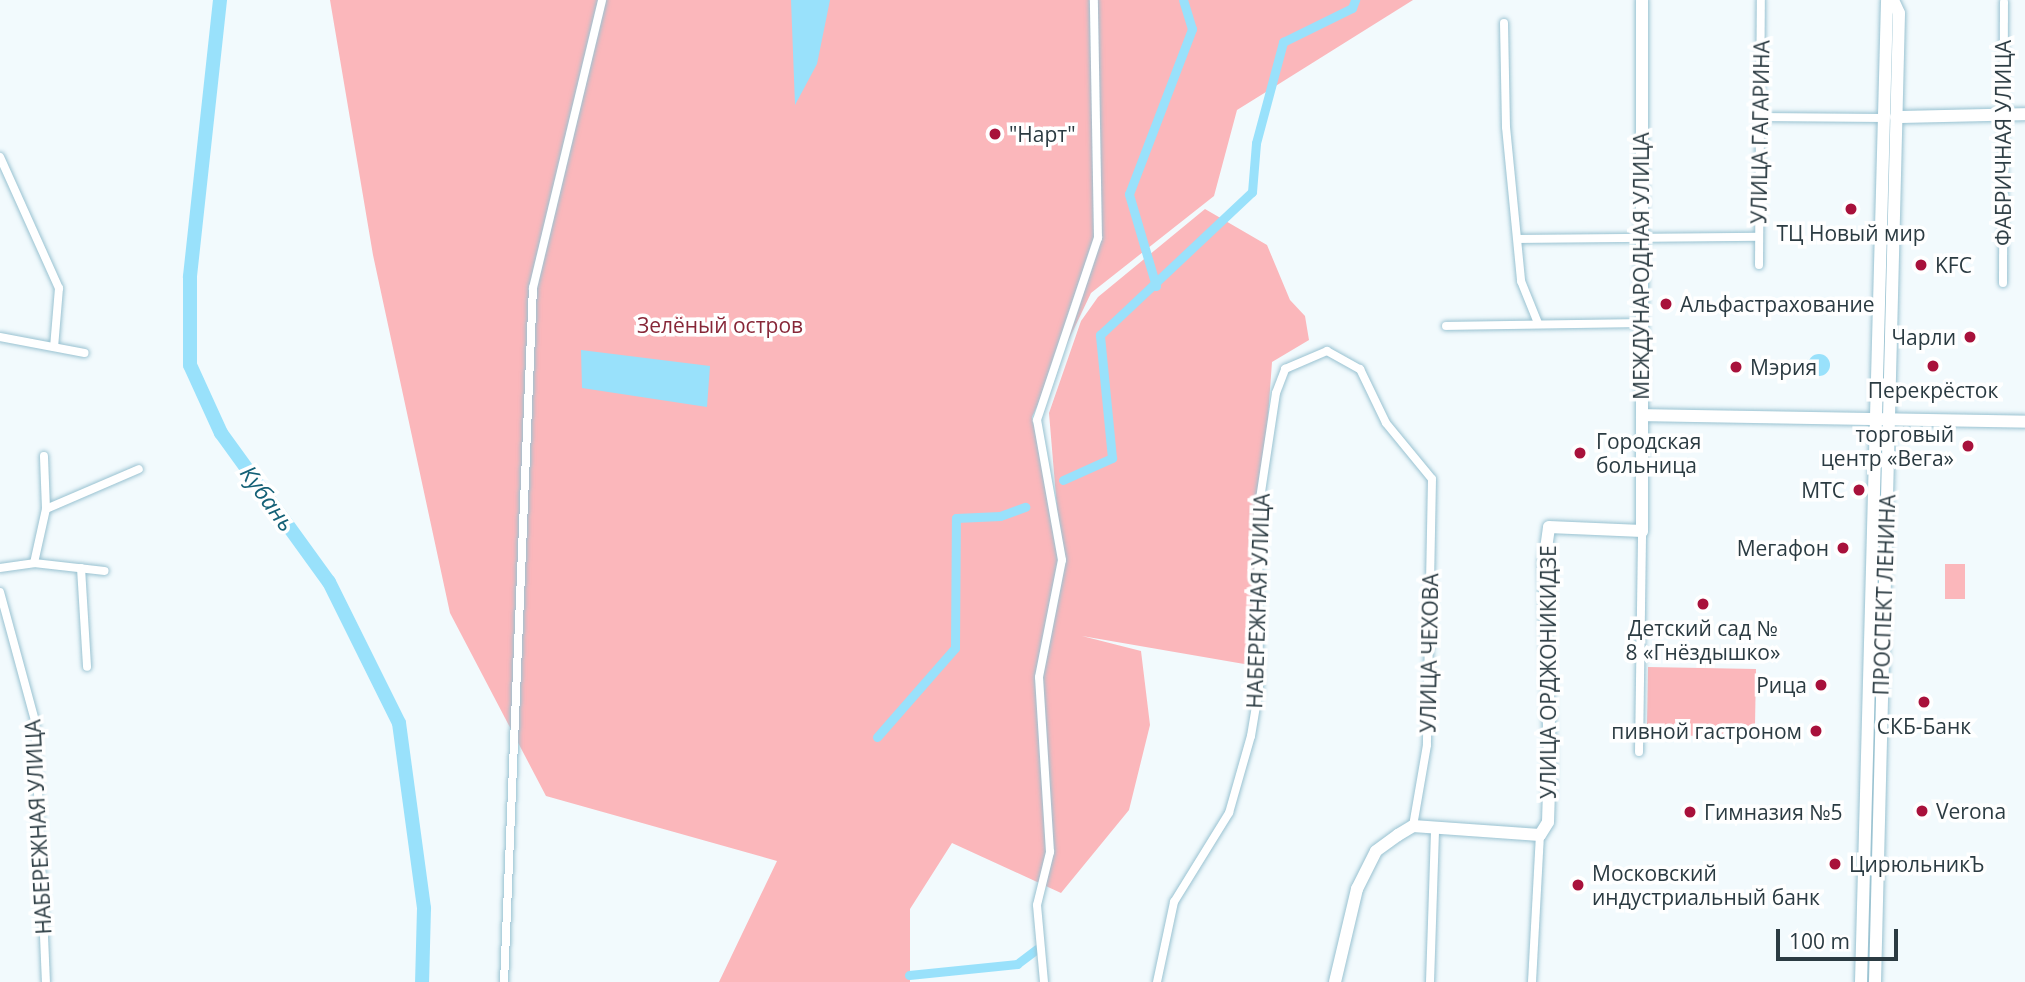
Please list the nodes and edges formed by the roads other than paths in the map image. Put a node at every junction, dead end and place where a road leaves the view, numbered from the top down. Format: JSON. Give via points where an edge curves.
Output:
{"nodes":[{"id":1,"x":602,"y":0,"type":"edge"},
{"id":2,"x":1094,"y":0,"type":"edge"},
{"id":3,"x":1642,"y":0,"type":"edge"},
{"id":4,"x":1761,"y":0,"type":"edge"},
{"id":5,"x":1887,"y":0,"type":"edge"},
{"id":6,"x":1893,"y":0,"type":"edge"},
{"id":7,"x":2004,"y":2,"type":"edge"},
{"id":8,"x":1504,"y":23,"type":"dead end"},
{"id":9,"x":2003,"y":114,"type":"junction"},
{"id":10,"x":2025,"y":114,"type":"edge"},
{"id":11,"x":1762,"y":117,"type":"junction"},
{"id":12,"x":1896,"y":117,"type":"junction"},
{"id":13,"x":1880,"y":118,"type":"junction"},
{"id":14,"x":0,"y":157,"type":"edge"},
{"id":15,"x":1759,"y":237,"type":"junction"},
{"id":16,"x":1518,"y":239,"type":"junction"},
{"id":17,"x":1640,"y":239,"type":"junction"},
{"id":18,"x":1759,"y":265,"type":"dead end"},
{"id":19,"x":2003,"y":283,"type":"dead end"},
{"id":20,"x":1538,"y":323,"type":"junction"},
{"id":21,"x":1639,"y":323,"type":"junction"},
{"id":22,"x":1446,"y":327,"type":"dead end"},
{"id":23,"x":0,"y":337,"type":"edge"},
{"id":24,"x":54,"y":347,"type":"junction"},
{"id":25,"x":85,"y":353,"type":"dead end"},
{"id":26,"x":1285,"y":369,"type":"joint"},
{"id":27,"x":1642,"y":415,"type":"junction"},
{"id":28,"x":1872,"y":418,"type":"junction"},
{"id":29,"x":1890,"y":418,"type":"junction"},
{"id":30,"x":2025,"y":422,"type":"edge"},
{"id":31,"x":44,"y":456,"type":"dead end"},
{"id":32,"x":139,"y":469,"type":"dead end"},
{"id":33,"x":46,"y":509,"type":"junction"},
{"id":34,"x":1642,"y":531,"type":"junction"},
{"id":35,"x":34,"y":563,"type":"junction"},
{"id":36,"x":0,"y":568,"type":"edge"},
{"id":37,"x":81,"y":568,"type":"junction"},
{"id":38,"x":105,"y":571,"type":"dead end"},
{"id":39,"x":0,"y":592,"type":"edge"},
{"id":40,"x":87,"y":667,"type":"dead end"},
{"id":41,"x":1639,"y":752,"type":"dead end"},
{"id":42,"x":1413,"y":826,"type":"junction"},
{"id":43,"x":1435,"y":829,"type":"junction"},
{"id":44,"x":1540,"y":835,"type":"junction"},
{"id":45,"x":46,"y":982,"type":"edge"},
{"id":46,"x":504,"y":982,"type":"edge"},
{"id":47,"x":1044,"y":982,"type":"edge"},
{"id":48,"x":1157,"y":982,"type":"edge"},
{"id":49,"x":1335,"y":982,"type":"edge"},
{"id":50,"x":1430,"y":982,"type":"edge"},
{"id":51,"x":1532,"y":982,"type":"edge"},
{"id":52,"x":1861,"y":982,"type":"edge"},
{"id":53,"x":1875,"y":982,"type":"edge"}],
"edges":[{"from":1,"to":46,"type":"street","via":[[533,288]]},
{"from":2,"to":47,"type":"street","via":[[1098,239],[1044,384],[1037,420],[1062,560],[1038,677],[1050,852],[1037,905]]},
{"from":3,"to":17,"type":"main road","name":"МЕЖДУНАРОДНАЯ УЛИЦА"},
{"from":4,"to":11,"type":"street","name":"УЛИЦА ГАГАРИНА"},
{"from":5,"to":13,"type":"main road","name":"ПРОСПЕКТ ЛЕНИНА"},
{"from":6,"to":12,"type":"main road","name":"ПРОСПЕКТ ЛЕНИНА","via":[[1899,13]]},
{"from":7,"to":9,"type":"street","name":"ФАБРИЧНАЯ УЛИЦА"},
{"from":8,"to":16,"type":"street"},
{"from":9,"to":10,"type":"main road"},
{"from":9,"to":12,"type":"main road"},
{"from":9,"to":19,"type":"street","name":"ФАБРИЧНАЯ УЛИЦА"},
{"from":11,"to":13,"type":"street"},
{"from":11,"to":15,"type":"street","name":"УЛИЦА ГАГАРИНА"},
{"from":12,"to":29,"type":"main road","name":"ПРОСПЕКТ ЛЕНИНА"},
{"from":13,"to":28,"type":"main road","name":"ПРОСПЕКТ ЛЕНИНА"},
{"from":14,"to":24,"type":"street","via":[[59,288]]},
{"from":15,"to":17,"type":"street"},
{"from":15,"to":18,"type":"street","name":"УЛИЦА ГАГАРИНА"},
{"from":16,"to":17,"type":"street"},
{"from":16,"to":20,"type":"street","via":[[1521,281]]},
{"from":17,"to":21,"type":"main road","name":"МЕЖДУНАРОДНАЯ УЛИЦА"},
{"from":20,"to":21,"type":"street"},
{"from":20,"to":22,"type":"street"},
{"from":21,"to":27,"type":"main road","name":"МЕЖДУНАРОДНАЯ УЛИЦА"},
{"from":23,"to":24,"type":"street"},
{"from":24,"to":25,"type":"street"},
{"from":26,"to":42,"type":"street","name":"УЛИЦА ЧЕХОВА","via":[[1303,357],[1338,352],[1360,369],[1386,423],[1432,479],[1427,746]]},
{"from":26,"to":48,"type":"street","name":"НАБЕРЕЖНАЯ УЛИЦА","via":[[1276,393],[1258,512],[1259,688],[1251,736],[1229,813],[1174,902]]},
{"from":27,"to":28,"type":"main road"},
{"from":27,"to":34,"type":"main road","name":"МЕЖДУНАРОДНАЯ УЛИЦА"},
{"from":28,"to":29,"type":"main road"},
{"from":28,"to":52,"type":"main road","name":"ПРОСПЕКТ ЛЕНИНА"},
{"from":29,"to":30,"type":"main road"},
{"from":29,"to":53,"type":"main road","name":"ПРОСПЕКТ ЛЕНИНА"},
{"from":31,"to":33,"type":"street"},
{"from":32,"to":33,"type":"street"},
{"from":33,"to":35,"type":"street"},
{"from":34,"to":41,"type":"street","name":"МЕЖДУНАРОДНАЯ УЛИЦА"},
{"from":34,"to":44,"type":"main road","name":"УЛИЦА ОРДЖОНИКИДЗЕ","via":[[1549,527],[1544,563],[1550,760],[1548,822]]},
{"from":35,"to":36,"type":"street"},
{"from":35,"to":37,"type":"street"},
{"from":37,"to":38,"type":"street"},
{"from":37,"to":40,"type":"street"},
{"from":39,"to":45,"type":"street","name":"НАБЕРЕЖНАЯ УЛИЦА","via":[[35,721]]},
{"from":42,"to":43,"type":"main road"},
{"from":42,"to":49,"type":"main road","via":[[1376,851],[1344,926]]},
{"from":43,"to":44,"type":"main road"},
{"from":43,"to":50,"type":"street"},
{"from":44,"to":51,"type":"street","name":"УЛИЦА ОРДЖОНИКИДЗЕ"}]}
